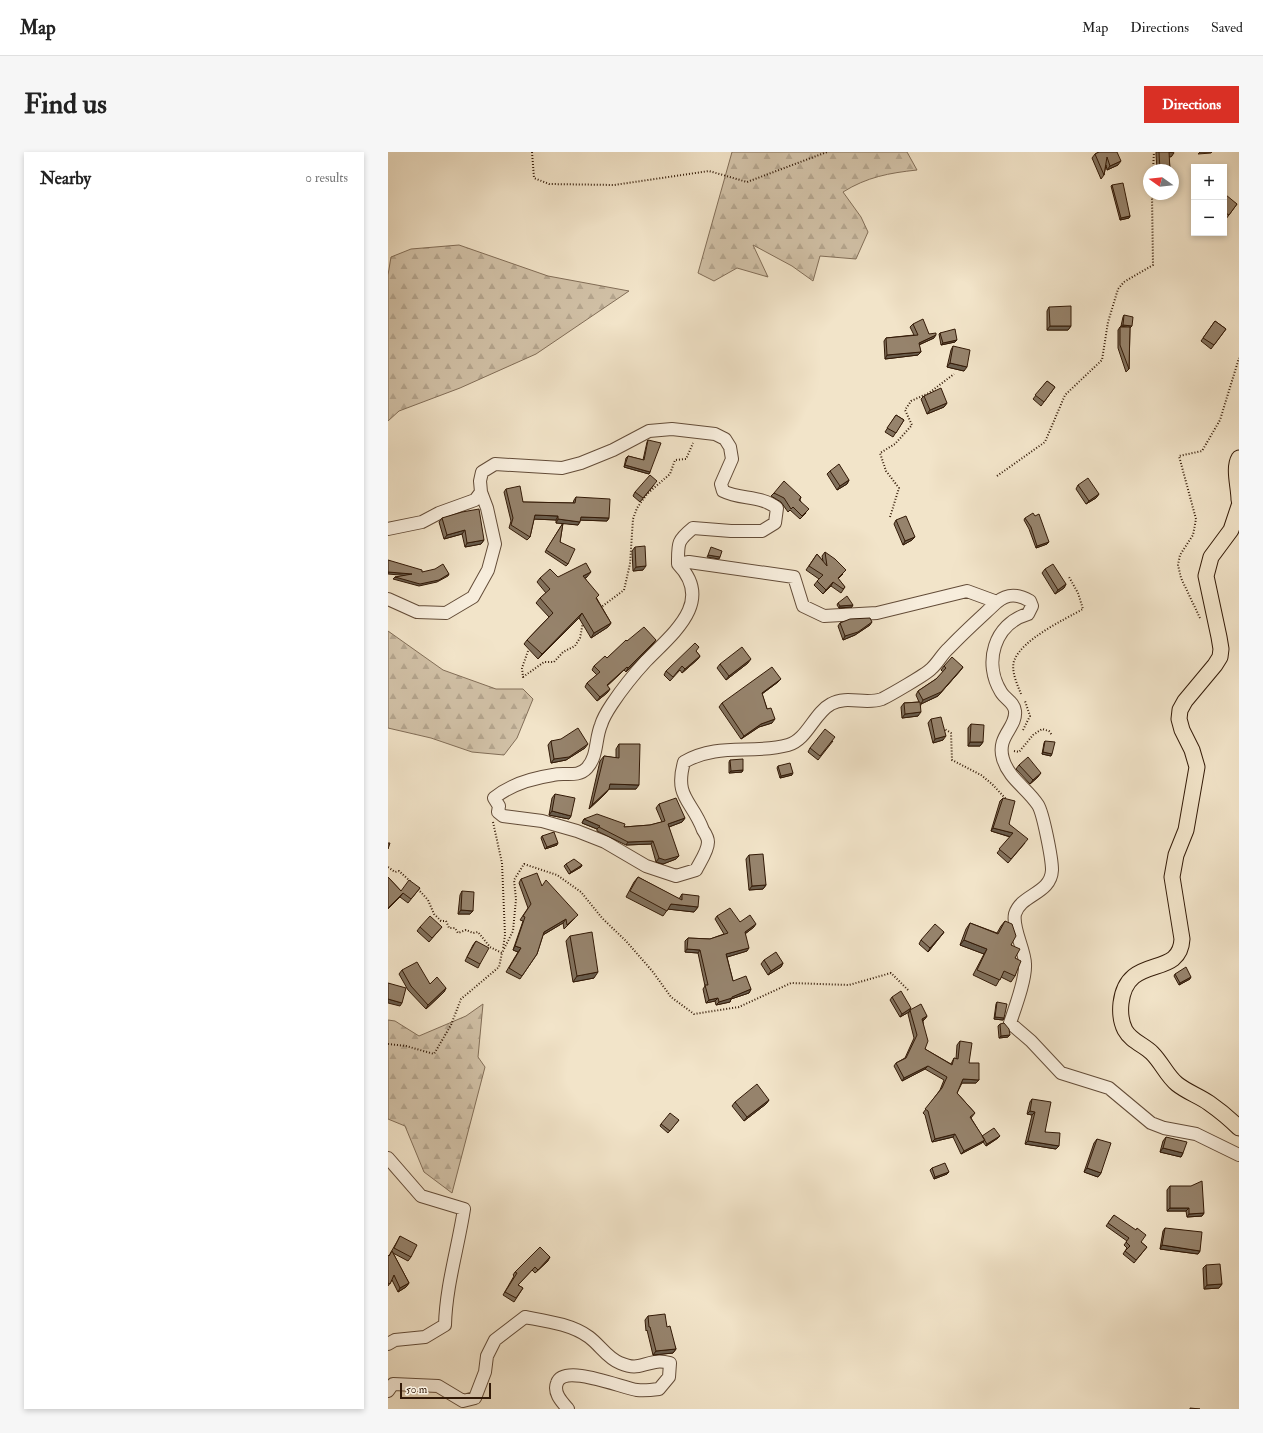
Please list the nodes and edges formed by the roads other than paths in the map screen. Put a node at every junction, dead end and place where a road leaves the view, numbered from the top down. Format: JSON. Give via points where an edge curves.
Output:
{"nodes":[{"id":1,"x":1239,"y":458,"type":"edge"},
{"id":2,"x":481,"y":492,"type":"junction"},
{"id":3,"x":1239,"y":500,"type":"edge"},
{"id":4,"x":1239,"y":506,"type":"edge"},
{"id":5,"x":388,"y":529,"type":"edge"},
{"id":6,"x":678,"y":564,"type":"junction"},
{"id":7,"x":388,"y":599,"type":"edge"},
{"id":8,"x":997,"y":602,"type":"junction"},
{"id":9,"x":1239,"y":1128,"type":"edge"},
{"id":10,"x":1239,"y":1155,"type":"edge"},
{"id":11,"x":388,"y":1158,"type":"edge"},
{"id":12,"x":388,"y":1344,"type":"edge"},
{"id":13,"x":388,"y":1391,"type":"edge"},
{"id":14,"x":568,"y":1409,"type":"edge"}],
"edges":[{"from":1,"to":3,"type":"main road","via":[[1236,469]]},
{"from":2,"to":5,"type":"street","via":[[475,500],[422,522]]},
{"from":2,"to":6,"type":"street","via":[[482,472],[495,464],[562,468],[614,450],[649,431],[672,429],[715,434],[725,439],[730,446],[732,459],[721,484],[723,491],[739,497],[754,497],[769,502],[777,508],[777,516],[775,523],[762,531],[693,528],[681,538]]},
{"from":2,"to":7,"type":"street","via":[[495,544],[488,570],[473,597],[446,613],[416,612]]},
{"from":4,"to":9,"type":"main road","via":[[1231,530],[1211,557],[1206,576],[1219,637],[1220,657],[1180,710],[1182,730],[1197,767],[1186,830],[1176,855],[1172,876],[1182,948],[1172,960],[1132,976],[1122,994],[1121,1009],[1123,1027],[1128,1035],[1152,1052],[1176,1083],[1208,1103]]},
{"from":6,"to":8,"type":"street","via":[[689,562],[794,577],[803,606],[824,616],[877,613],[967,591]]},
{"from":6,"to":8,"type":"street","via":[[685,571],[692,587],[692,605],[682,625],[645,662],[612,704],[600,726],[596,750],[587,768],[573,775],[555,774],[504,790],[494,798],[499,806],[498,812],[503,816],[542,821],[577,831],[605,842],[646,866],[676,876],[696,870],[704,856],[708,841],[699,818],[684,797],[680,778],[684,762],[695,755],[718,749],[756,749],[789,745],[802,735],[830,704],[844,700],[863,702],[882,699],[931,669]]},
{"from":8,"to":10,"type":"street","via":[[1005,596],[1021,596],[1030,601],[1032,606],[1028,614],[1017,617],[1006,626],[995,641],[991,661],[994,678],[1001,693],[1012,703],[1015,710],[1014,721],[1002,744],[1001,753],[1014,780],[1038,805],[1050,850],[1052,871],[1047,884],[1020,904],[1015,916],[1025,964],[1010,1023],[1061,1072],[1109,1088],[1151,1123],[1196,1134]]},
{"from":11,"to":12,"type":"street","via":[[421,1196],[464,1209],[446,1302],[445,1325],[424,1337],[395,1340]]},
{"from":13,"to":14,"type":"street","via":[[393,1384],[438,1386],[463,1401],[475,1398],[485,1372],[487,1356],[495,1340],[525,1317],[575,1330],[590,1338],[604,1353],[619,1363],[638,1368],[656,1361],[670,1363],[669,1377],[659,1389],[638,1390],[570,1374],[561,1377],[557,1380],[556,1389]]}]}
